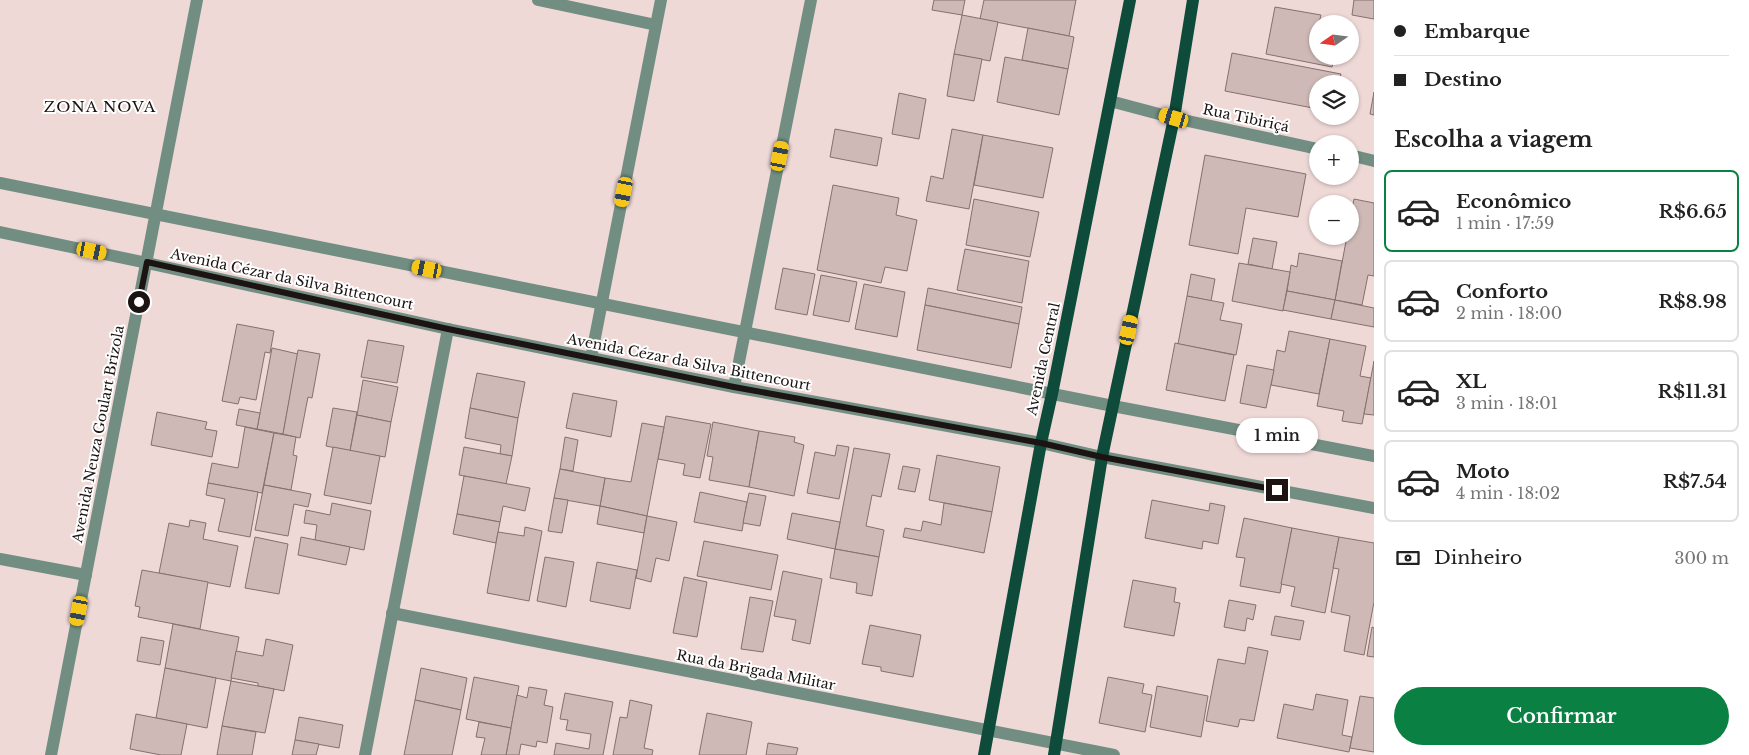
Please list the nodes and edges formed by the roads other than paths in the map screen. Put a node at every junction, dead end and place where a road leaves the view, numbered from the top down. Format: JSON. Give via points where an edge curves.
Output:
{"nodes":[{"id":1,"x":197,"y":0,"type":"edge"},
{"id":2,"x":538,"y":0,"type":"edge"},
{"id":3,"x":661,"y":0,"type":"edge"},
{"id":4,"x":811,"y":0,"type":"edge"},
{"id":5,"x":1130,"y":0,"type":"edge"},
{"id":6,"x":1193,"y":0,"type":"edge"},
{"id":7,"x":656,"y":25,"type":"junction"},
{"id":8,"x":1110,"y":101,"type":"junction"},
{"id":9,"x":1174,"y":118,"type":"junction"},
{"id":10,"x":1309,"y":147,"type":"edge"},
{"id":11,"x":1359,"y":158,"type":"edge"},
{"id":12,"x":1374,"y":160,"type":"edge"},
{"id":13,"x":0,"y":183,"type":"edge"},
{"id":14,"x":155,"y":215,"type":"junction"},
{"id":15,"x":0,"y":232,"type":"edge"},
{"id":16,"x":147,"y":262,"type":"junction"},
{"id":17,"x":602,"y":304,"type":"junction"},
{"id":18,"x":448,"y":329,"type":"junction"},
{"id":19,"x":746,"y":332,"type":"junction"},
{"id":20,"x":591,"y":358,"type":"junction"},
{"id":21,"x":734,"y":387,"type":"junction"},
{"id":22,"x":1052,"y":394,"type":"junction"},
{"id":23,"x":1113,"y":406,"type":"junction"},
{"id":24,"x":1041,"y":443,"type":"junction"},
{"id":25,"x":1374,"y":456,"type":"edge"},
{"id":26,"x":1102,"y":457,"type":"junction"},
{"id":27,"x":1374,"y":508,"type":"edge"},
{"id":28,"x":0,"y":559,"type":"edge"},
{"id":29,"x":86,"y":575,"type":"junction"},
{"id":30,"x":392,"y":613,"type":"junction"},
{"id":31,"x":989,"y":732,"type":"junction"},
{"id":32,"x":1055,"y":749,"type":"edge"},
{"id":33,"x":51,"y":755,"type":"edge"},
{"id":34,"x":365,"y":755,"type":"edge"},
{"id":35,"x":984,"y":755,"type":"edge"},
{"id":36,"x":1114,"y":755,"type":"edge"}],
"edges":[{"from":1,"to":14,"type":"street","name":"Avenida Neuza Goulart Brizola"},
{"from":2,"to":7,"type":"street"},
{"from":3,"to":7,"type":"street"},
{"from":4,"to":19,"type":"street"},
{"from":5,"to":8,"type":"main road","name":"Avenida Central"},
{"from":6,"to":9,"type":"main road"},
{"from":7,"to":17,"type":"street"},
{"from":8,"to":9,"type":"street","name":"Rua Tibiriçá"},
{"from":8,"to":22,"type":"main road","name":"Avenida Central"},
{"from":9,"to":10,"type":"street","name":"Rua Tibiriçá"},
{"from":9,"to":23,"type":"main road"},
{"from":11,"to":12,"type":"street"},
{"from":13,"to":14,"type":"street"},
{"from":14,"to":16,"type":"street","name":"Avenida Neuza Goulart Brizola"},
{"from":14,"to":17,"type":"street"},
{"from":15,"to":16,"type":"street","name":"Avenida Cézar da Silva Bittencourt"},
{"from":16,"to":18,"type":"street","name":"Avenida Cézar da Silva Bittencourt"},
{"from":16,"to":29,"type":"street","name":"Avenida Neuza Goulart Brizola"},
{"from":17,"to":19,"type":"street"},
{"from":17,"to":20,"type":"street"},
{"from":18,"to":20,"type":"street","name":"Avenida Cézar da Silva Bittencourt"},
{"from":18,"to":30,"type":"street"},
{"from":19,"to":21,"type":"street"},
{"from":19,"to":22,"type":"street"},
{"from":20,"to":21,"type":"street","name":"Avenida Cézar da Silva Bittencourt"},
{"from":21,"to":24,"type":"street","name":"Avenida Cézar da Silva Bittencourt"},
{"from":22,"to":23,"type":"street"},
{"from":22,"to":24,"type":"main road","name":"Avenida Central"},
{"from":23,"to":25,"type":"street"},
{"from":23,"to":26,"type":"main road"},
{"from":24,"to":26,"type":"street","name":"Avenida Cézar da Silva Bittencourt"},
{"from":24,"to":31,"type":"main road","name":"Avenida Central"},
{"from":26,"to":27,"type":"street","name":"Avenida Cézar da Silva Bittencourt"},
{"from":26,"to":32,"type":"main road"},
{"from":28,"to":29,"type":"street"},
{"from":29,"to":33,"type":"street","name":"Avenida Neuza Goulart Brizola"},
{"from":30,"to":31,"type":"street","name":"Rua da Brigada Militar"},
{"from":30,"to":34,"type":"street"},
{"from":31,"to":32,"type":"street","name":"Rua da Brigada Militar"},
{"from":31,"to":35,"type":"main road","name":"Avenida Central"},
{"from":32,"to":36,"type":"street","name":"Rua da Brigada Militar"}]}
